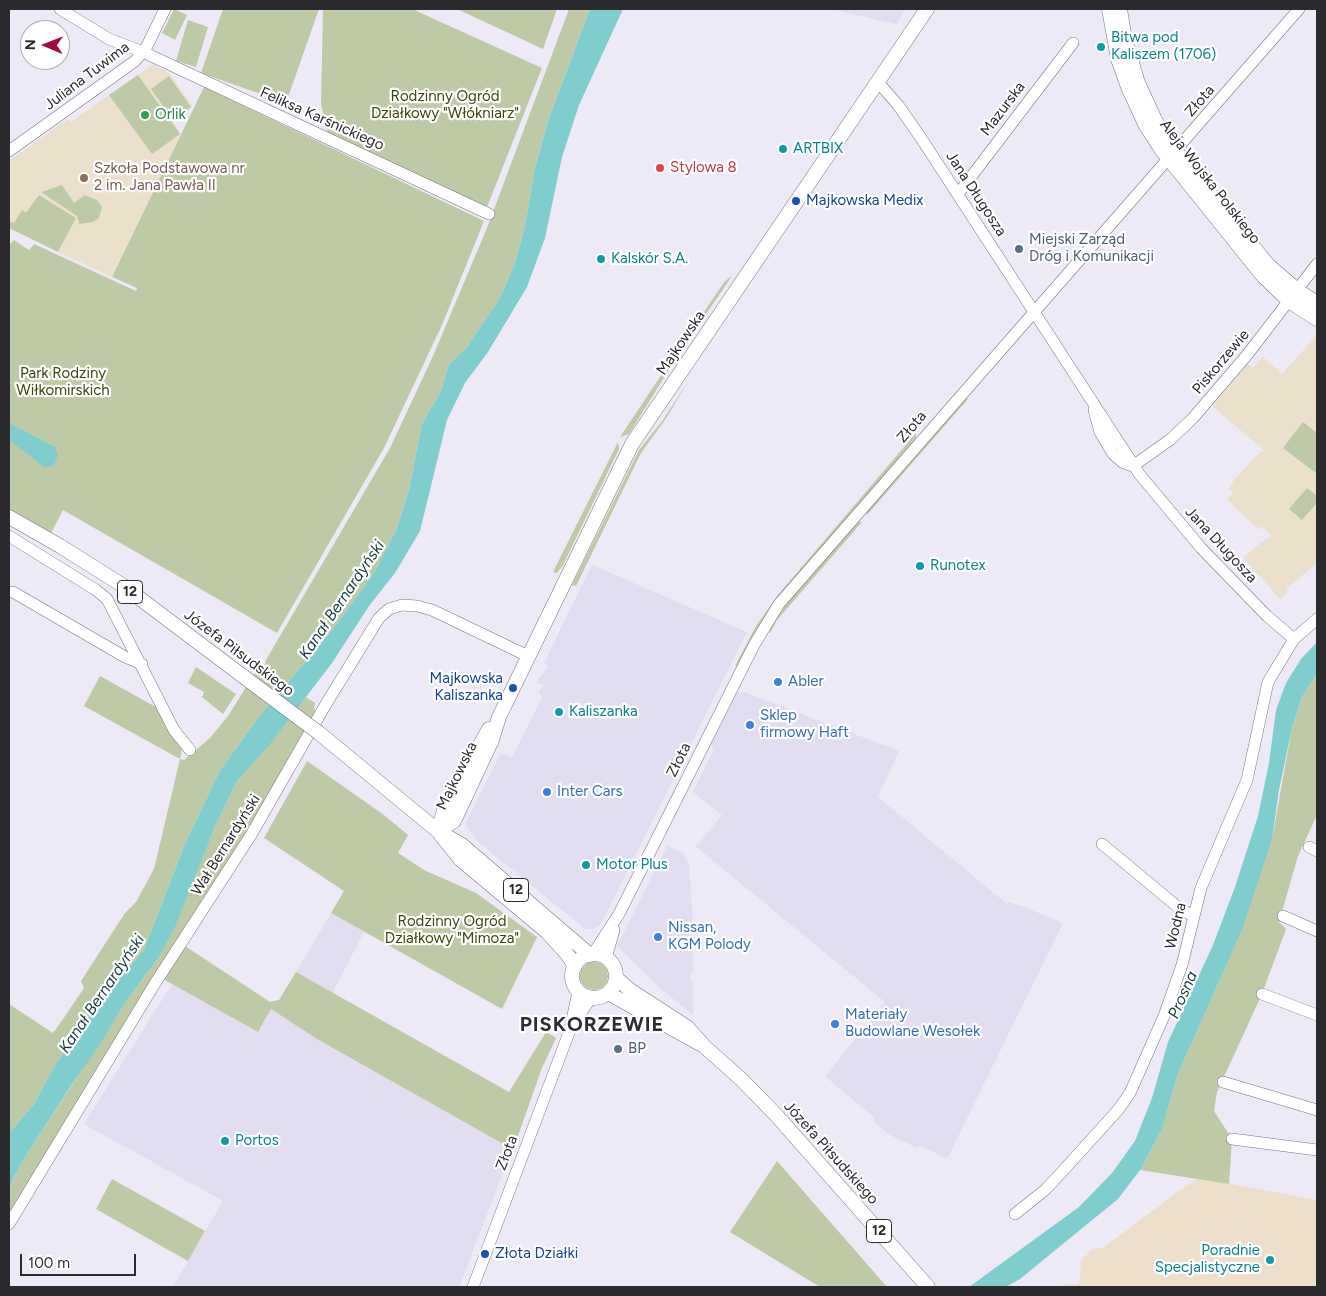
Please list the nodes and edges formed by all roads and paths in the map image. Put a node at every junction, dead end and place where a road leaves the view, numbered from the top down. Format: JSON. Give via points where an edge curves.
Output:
{"nodes":[{"id":1,"x":60,"y":9,"type":"edge"},
{"id":2,"x":166,"y":9,"type":"edge"},
{"id":3,"x":927,"y":9,"type":"edge"},
{"id":4,"x":1109,"y":9,"type":"edge"},
{"id":5,"x":1120,"y":9,"type":"edge"},
{"id":6,"x":1300,"y":9,"type":"edge"},
{"id":7,"x":1073,"y":43,"type":"dead end"},
{"id":8,"x":143,"y":52,"type":"junction"},
{"id":9,"x":877,"y":81,"type":"junction"},
{"id":10,"x":9,"y":151,"type":"edge"},
{"id":11,"x":1172,"y":156,"type":"junction"},
{"id":12,"x":958,"y":194,"type":"junction"},
{"id":13,"x":489,"y":214,"type":"dead end"},
{"id":14,"x":1317,"y":264,"type":"edge"},
{"id":15,"x":1293,"y":296,"type":"junction"},
{"id":16,"x":1317,"y":303,"type":"edge"},
{"id":17,"x":1035,"y":314,"type":"junction"},
{"id":18,"x":1317,"y":319,"type":"edge"},
{"id":19,"x":1133,"y":466,"type":"junction"},
{"id":20,"x":9,"y":517,"type":"edge"},
{"id":21,"x":9,"y":536,"type":"edge"},
{"id":22,"x":13,"y":592,"type":"dead end"},
{"id":23,"x":1317,"y":619,"type":"edge"},
{"id":24,"x":1294,"y":639,"type":"junction"},
{"id":25,"x":528,"y":656,"type":"junction"},
{"id":26,"x":142,"y":664,"type":"junction"},
{"id":27,"x":190,"y":750,"type":"dead end"},
{"id":28,"x":438,"y":831,"type":"junction"},
{"id":29,"x":1102,"y":844,"type":"dead end"},
{"id":30,"x":1193,"y":916,"type":"junction"},
{"id":31,"x":1283,"y":916,"type":"dead end"},
{"id":32,"x":1317,"y":931,"type":"edge"},
{"id":33,"x":597,"y":956,"type":"junction"},
{"id":34,"x":575,"y":966,"type":"junction"},
{"id":35,"x":616,"y":978,"type":"junction"},
{"id":36,"x":578,"y":991,"type":"junction"},
{"id":37,"x":608,"y":993,"type":"junction"},
{"id":38,"x":1262,"y":994,"type":"dead end"},
{"id":39,"x":591,"y":998,"type":"junction"},
{"id":40,"x":1317,"y":1015,"type":"edge"},
{"id":41,"x":570,"y":1030,"type":"junction"},
{"id":42,"x":705,"y":1047,"type":"junction"},
{"id":43,"x":1223,"y":1082,"type":"dead end"},
{"id":44,"x":1317,"y":1110,"type":"edge"},
{"id":45,"x":1232,"y":1139,"type":"dead end"},
{"id":46,"x":1317,"y":1150,"type":"edge"},
{"id":47,"x":1015,"y":1214,"type":"dead end"},
{"id":48,"x":9,"y":1224,"type":"edge"},
{"id":49,"x":473,"y":1287,"type":"edge"},
{"id":50,"x":928,"y":1287,"type":"edge"}],
"edges":[{"from":1,"to":8,"type":"street","name":"Feliksa Karśnickiego","via":[[109,39]]},
{"from":2,"to":8,"type":"street","name":"Juliana Tuwima"},
{"from":3,"to":9,"type":"main road","name":"Majkowska"},
{"from":4,"to":11,"type":"main road","name":"Aleja Wojska Polskiego","via":[[1118,59],[1128,87],[1146,126]]},
{"from":5,"to":11,"type":"main road","name":"Aleja Wojska Polskiego","via":[[1138,83]]},
{"from":6,"to":11,"type":"street","name":"Złota"},
{"from":7,"to":12,"type":"street","name":"Mazurska"},
{"from":8,"to":10,"type":"street","name":"Juliana Tuwima"},
{"from":8,"to":13,"type":"street","name":"Feliksa Karśnickiego"},
{"from":9,"to":12,"type":"street","name":"Jana Długosza","via":[[907,118]]},
{"from":9,"to":25,"type":"main road","name":"Majkowska","via":[[632,444]]},
{"from":11,"to":15,"type":"main road","name":"Aleja Wojska Polskiego"},
{"from":11,"to":17,"type":"street","name":"Złota"},
{"from":12,"to":17,"type":"street","name":"Jana Długosza"},
{"from":14,"to":15,"type":"street","name":"Piskorzewie"},
{"from":15,"to":16,"type":"main road","name":"Aleja Wojska Polskiego"},
{"from":15,"to":18,"type":"main road","name":"Aleja Wojska Polskiego"},
{"from":15,"to":19,"type":"street","name":"Piskorzewie","via":[[1186,426]]},
{"from":17,"to":19,"type":"street","name":"Jana Długosza"},
{"from":17,"to":33,"type":"street","name":"Złota","via":[[926,434],[771,616]]},
{"from":19,"to":24,"type":"street","name":"Jana Długosza","via":[[1196,544]]},
{"from":20,"to":28,"type":"main road","name":"Józefa Piłsudskiego","number":"12","bridge":true,"via":[[122,586],[319,733]]},
{"from":21,"to":26,"type":"street","via":[[102,594]]},
{"from":22,"to":26,"type":"street"},
{"from":23,"to":24,"type":"street","name":"Wodna"},
{"from":24,"to":30,"type":"street","name":"Wodna","via":[[1268,682],[1247,780],[1201,888]]},
{"from":25,"to":28,"type":"main road","name":"Majkowska","via":[[499,717],[475,751],[445,807]]},
{"from":25,"to":48,"type":"street","name":"Wał Bernardyński","via":[[432,610],[417,606],[402,605],[379,618],[251,835],[154,985]]},
{"from":26,"to":27,"type":"street","via":[[174,730]]},
{"from":28,"to":33,"type":"main road","name":"Józefa Piłsudskiego","number":"12","via":[[462,845]]},
{"from":28,"to":34,"type":"main road","name":"Józefa Piłsudskiego","number":"12","via":[[461,860],[547,932]]},
{"from":29,"to":30,"type":"street"},
{"from":30,"to":47,"type":"street","name":"Wodna","via":[[1182,965],[1164,1016],[1130,1093],[1061,1173]]},
{"from":31,"to":32,"type":"street"},
{"from":33,"to":34,"type":"main road","via":[[581,958]]},
{"from":33,"to":35,"type":"main road","number":"12","via":[[613,965]]},
{"from":34,"to":36,"type":"main road","via":[[572,979]]},
{"from":35,"to":37,"type":"main road"},
{"from":35,"to":42,"type":"main road","name":"Józefa Piłsudskiego","number":"12","via":[[640,997],[678,1019]]},
{"from":36,"to":39,"type":"main road"},
{"from":36,"to":41,"type":"street","name":"Złota"},
{"from":37,"to":39,"type":"main road"},
{"from":37,"to":42,"type":"main road","name":"Józefa Piłsudskiego","number":"12"},
{"from":38,"to":40,"type":"street"},
{"from":39,"to":41,"type":"street","name":"Złota"},
{"from":41,"to":49,"type":"street","name":"Złota"},
{"from":42,"to":50,"type":"main road","name":"Józefa Piłsudskiego","number":"12","via":[[777,1116]]},
{"from":43,"to":44,"type":"street"},
{"from":45,"to":46,"type":"street"}]}
